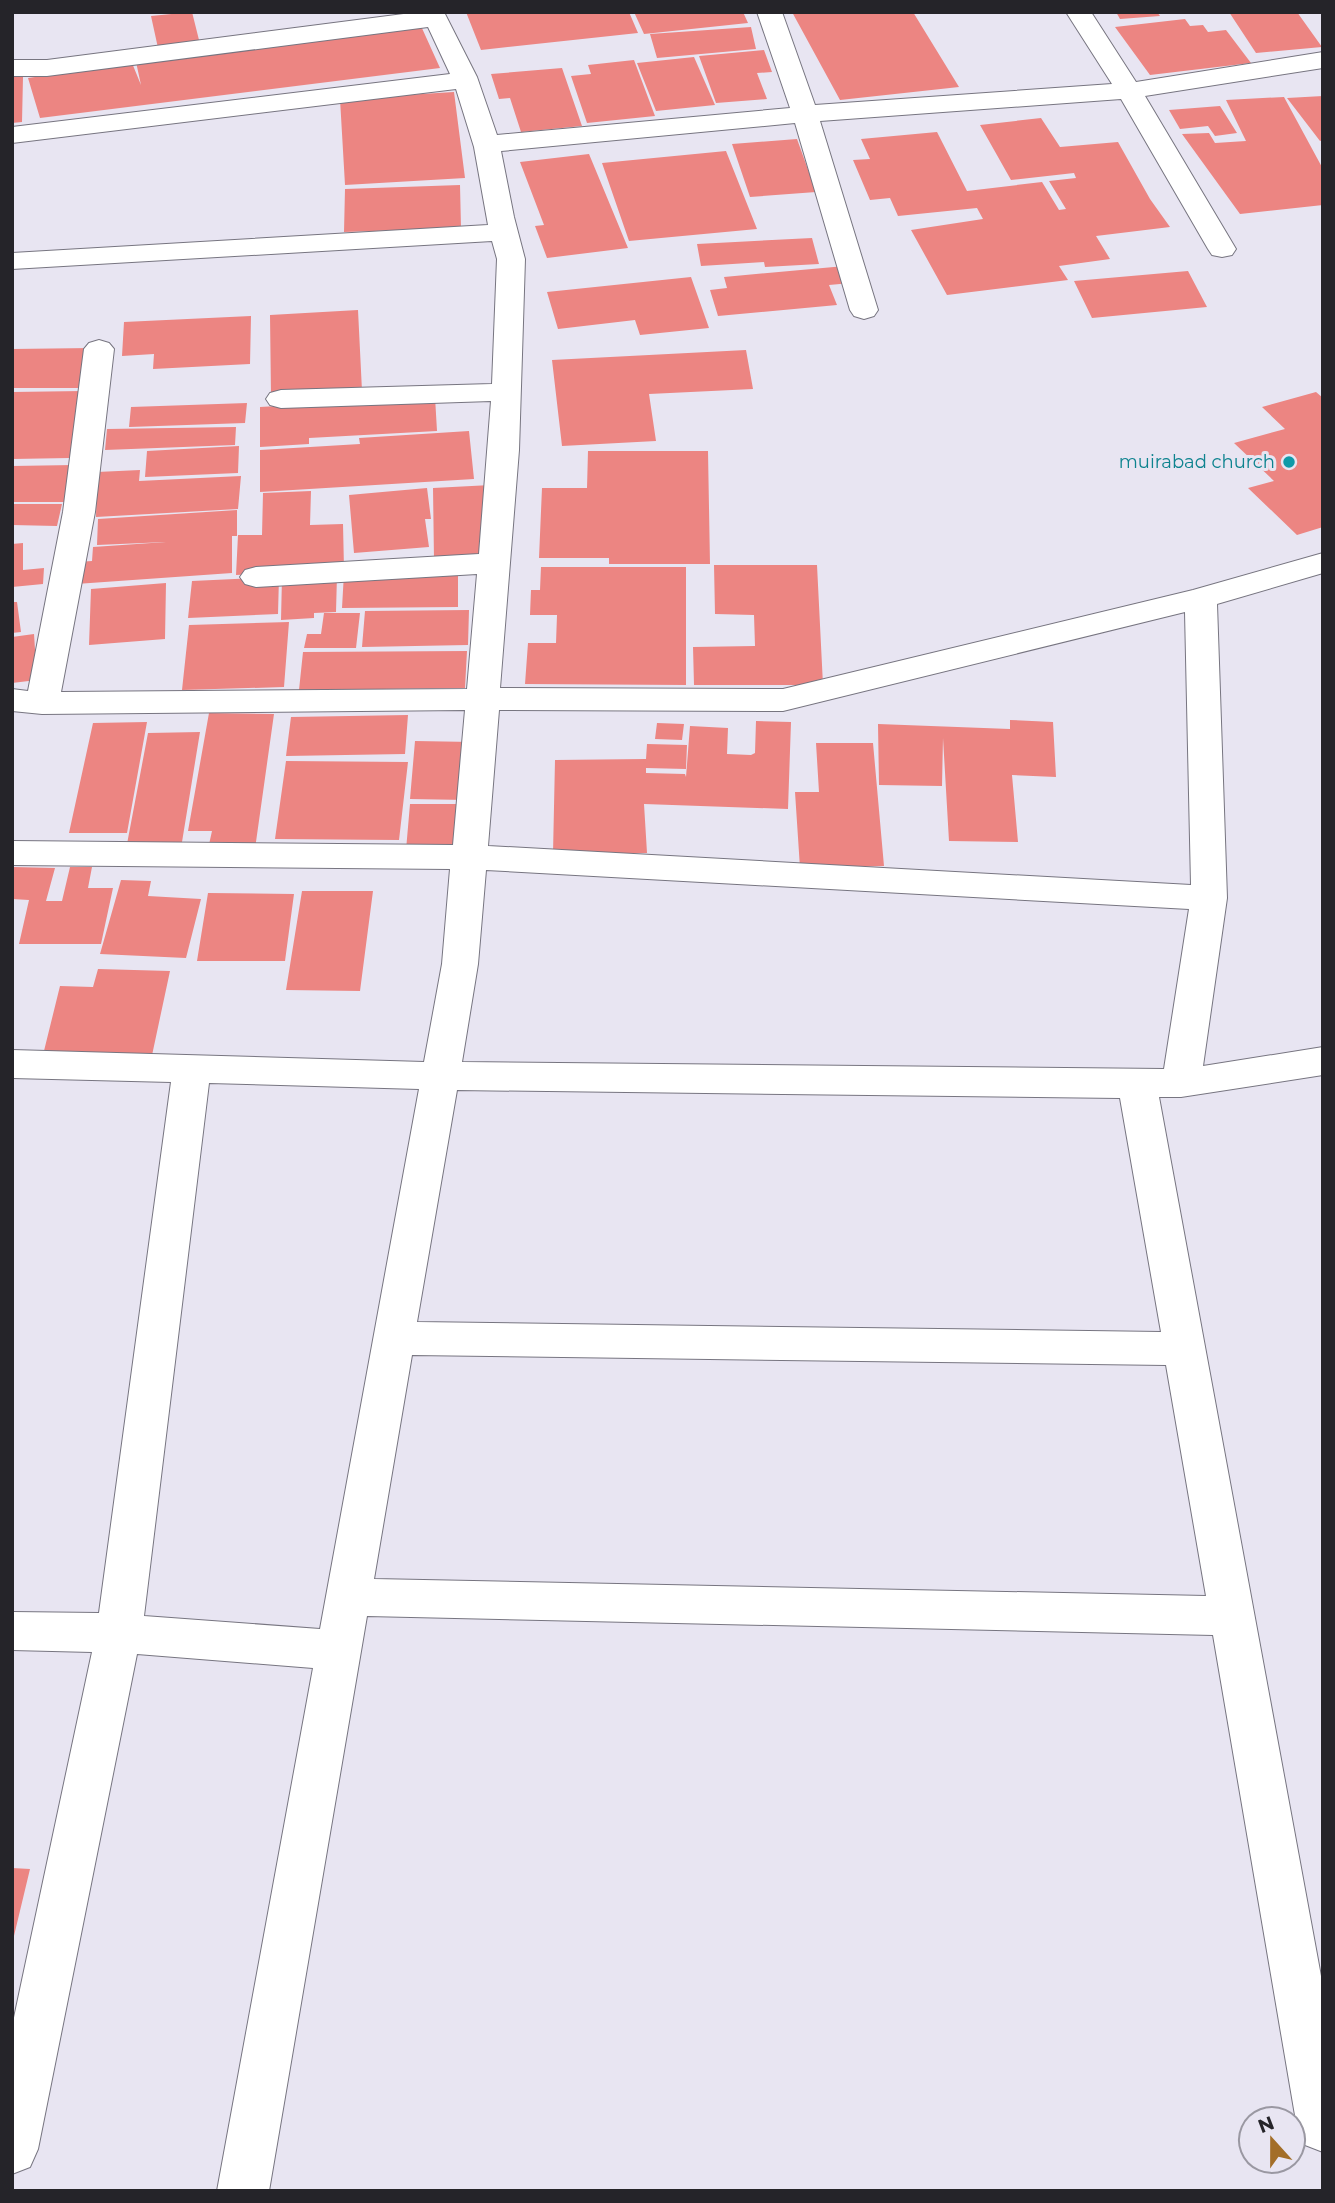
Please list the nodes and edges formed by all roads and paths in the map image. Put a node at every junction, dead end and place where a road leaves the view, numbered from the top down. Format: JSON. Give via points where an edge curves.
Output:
{"nodes":[{"id":1,"x":769,"y":12,"type":"edge"},
{"id":2,"x":1078,"y":12,"type":"edge"},
{"id":3,"x":433,"y":16,"type":"edge"},
{"id":4,"x":1323,"y":60,"type":"edge"},
{"id":5,"x":12,"y":68,"type":"edge"},
{"id":6,"x":464,"y":80,"type":"junction"},
{"id":7,"x":1129,"y":91,"type":"junction"},
{"id":8,"x":805,"y":114,"type":"junction"},
{"id":9,"x":12,"y":135,"type":"edge"},
{"id":10,"x":487,"y":145,"type":"junction"},
{"id":11,"x":502,"y":232,"type":"junction"},
{"id":12,"x":1222,"y":248,"type":"dead end"},
{"id":13,"x":12,"y":261,"type":"edge"},
{"id":14,"x":864,"y":310,"type":"dead end"},
{"id":15,"x":99,"y":349,"type":"dead end"},
{"id":16,"x":506,"y":393,"type":"junction"},
{"id":17,"x":281,"y":399,"type":"dead end"},
{"id":18,"x":494,"y":563,"type":"junction"},
{"id":19,"x":1323,"y":563,"type":"edge"},
{"id":20,"x":256,"y":577,"type":"dead end"},
{"id":21,"x":1200,"y":598,"type":"junction"},
{"id":22,"x":483,"y":699,"type":"junction"},
{"id":23,"x":27,"y":702,"type":"edge"},
{"id":24,"x":12,"y":853,"type":"edge"},
{"id":25,"x":469,"y":857,"type":"junction"},
{"id":26,"x":1209,"y":898,"type":"junction"},
{"id":27,"x":1323,"y":1061,"type":"edge"},
{"id":28,"x":12,"y":1064,"type":"edge"},
{"id":29,"x":192,"y":1068,"type":"junction"},
{"id":30,"x":440,"y":1076,"type":"junction"},
{"id":31,"x":1181,"y":1083,"type":"junction"},
{"id":32,"x":1137,"y":1084,"type":"junction"},
{"id":33,"x":394,"y":1338,"type":"junction"},
{"id":34,"x":1185,"y":1349,"type":"junction"},
{"id":35,"x":348,"y":1597,"type":"junction"},
{"id":36,"x":1233,"y":1616,"type":"junction"},
{"id":37,"x":12,"y":1631,"type":"edge"},
{"id":38,"x":119,"y":1633,"type":"junction"},
{"id":39,"x":339,"y":1650,"type":"junction"},
{"id":40,"x":1323,"y":2127,"type":"edge"},
{"id":41,"x":12,"y":2149,"type":"edge"},
{"id":42,"x":243,"y":2191,"type":"edge"}],
"edges":[{"from":1,"to":8,"type":"street"},
{"from":2,"to":7,"type":"street"},
{"from":3,"to":5,"type":"street","via":[[61,66]]},
{"from":3,"to":6,"type":"street"},
{"from":4,"to":7,"type":"street"},
{"from":6,"to":9,"type":"street"},
{"from":6,"to":10,"type":"street"},
{"from":7,"to":8,"type":"street"},
{"from":7,"to":12,"type":"street"},
{"from":8,"to":10,"type":"street"},
{"from":8,"to":14,"type":"street"},
{"from":10,"to":11,"type":"street"},
{"from":11,"to":13,"type":"street"},
{"from":11,"to":16,"type":"street","via":[[511,259]]},
{"from":15,"to":23,"type":"street","via":[[79,512]]},
{"from":16,"to":17,"type":"street"},
{"from":16,"to":18,"type":"street"},
{"from":18,"to":20,"type":"street"},
{"from":18,"to":22,"type":"street"},
{"from":19,"to":21,"type":"street"},
{"from":21,"to":22,"type":"street","via":[[783,700]]},
{"from":21,"to":26,"type":"street"},
{"from":22,"to":23,"type":"street"},
{"from":22,"to":25,"type":"street"},
{"from":24,"to":25,"type":"street"},
{"from":25,"to":26,"type":"street"},
{"from":25,"to":30,"type":"street","via":[[460,964]]},
{"from":26,"to":31,"type":"street"},
{"from":27,"to":31,"type":"street"},
{"from":28,"to":29,"type":"street"},
{"from":29,"to":30,"type":"street"},
{"from":29,"to":38,"type":"street"},
{"from":30,"to":32,"type":"street"},
{"from":30,"to":33,"type":"street"},
{"from":31,"to":32,"type":"street"},
{"from":32,"to":34,"type":"street"},
{"from":33,"to":34,"type":"street"},
{"from":33,"to":35,"type":"street"},
{"from":34,"to":36,"type":"street"},
{"from":35,"to":36,"type":"street"},
{"from":35,"to":39,"type":"street"},
{"from":36,"to":40,"type":"street"},
{"from":37,"to":38,"type":"street"},
{"from":38,"to":39,"type":"street"},
{"from":38,"to":41,"type":"street"},
{"from":39,"to":42,"type":"street"}]}
